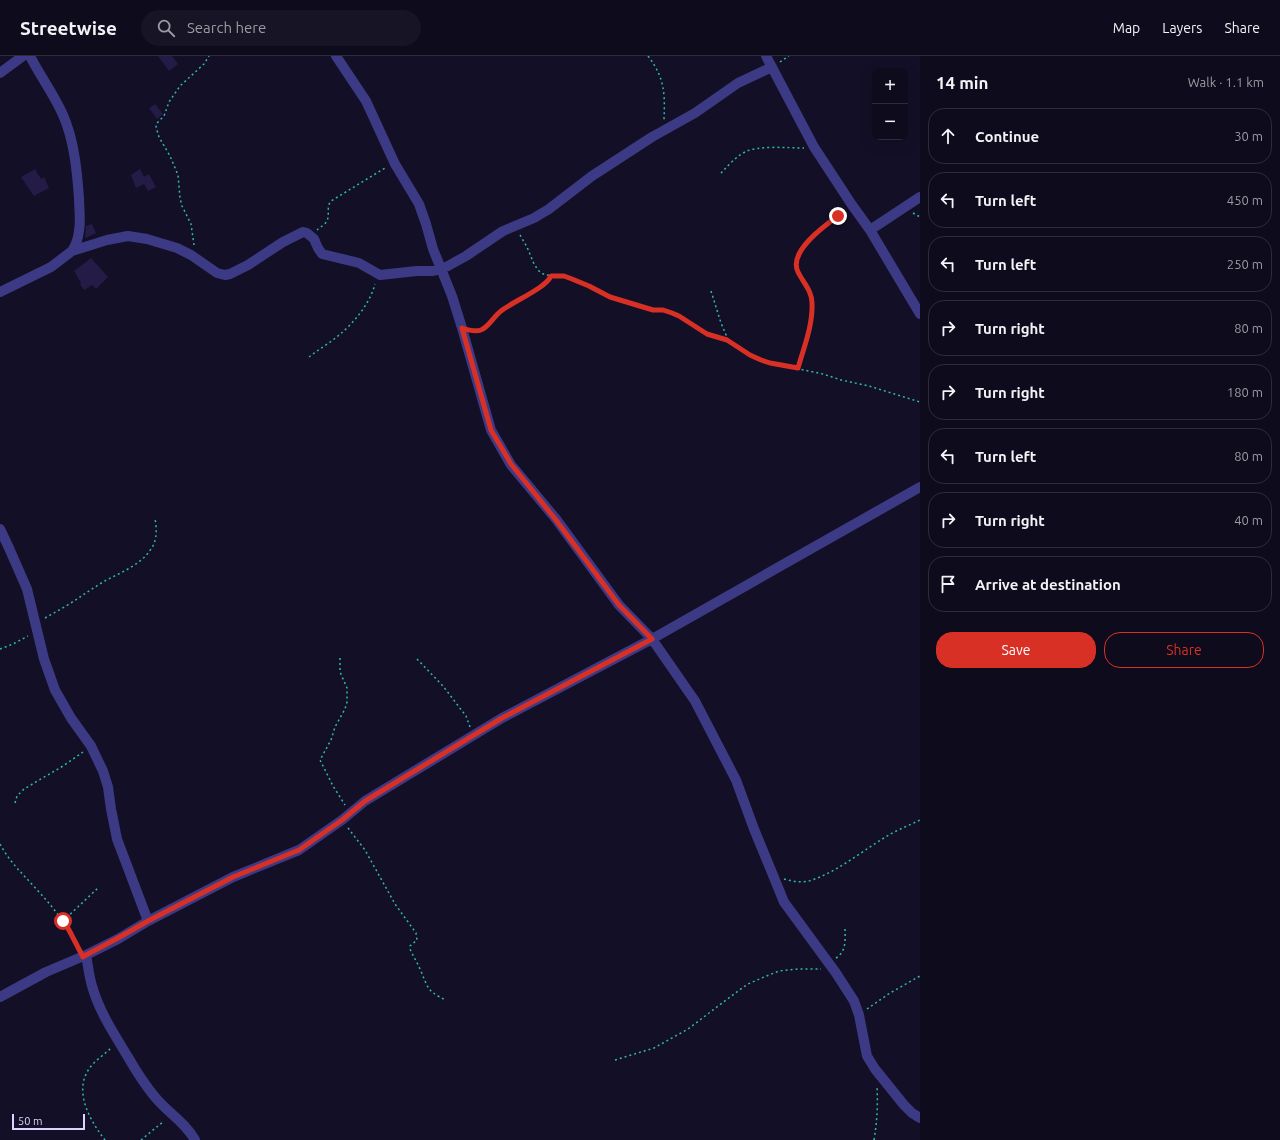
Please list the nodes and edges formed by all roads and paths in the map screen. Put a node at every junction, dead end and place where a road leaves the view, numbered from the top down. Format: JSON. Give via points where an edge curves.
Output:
{"nodes":[{"id":1,"x":23,"y":56,"type":"edge"},
{"id":2,"x":30,"y":56,"type":"edge"},
{"id":3,"x":209,"y":56,"type":"edge"},
{"id":4,"x":336,"y":56,"type":"edge"},
{"id":5,"x":648,"y":56,"type":"edge"},
{"id":6,"x":766,"y":56,"type":"edge"},
{"id":7,"x":772,"y":67,"type":"junction"},
{"id":8,"x":0,"y":73,"type":"edge"},
{"id":9,"x":663,"y":131,"type":"junction"},
{"id":10,"x":814,"y":147,"type":"junction"},
{"id":11,"x":395,"y":164,"type":"junction"},
{"id":12,"x":721,"y":173,"type":"dead end"},
{"id":13,"x":920,"y":197,"type":"edge"},
{"id":14,"x":852,"y":205,"type":"junction"},
{"id":15,"x":514,"y":226,"type":"junction"},
{"id":16,"x":870,"y":230,"type":"junction"},
{"id":17,"x":308,"y":234,"type":"junction"},
{"id":18,"x":72,"y":251,"type":"junction"},
{"id":19,"x":196,"y":259,"type":"junction"},
{"id":20,"x":441,"y":269,"type":"junction"},
{"id":21,"x":377,"y":274,"type":"junction"},
{"id":22,"x":551,"y":276,"type":"junction"},
{"id":23,"x":711,"y":291,"type":"dead end"},
{"id":24,"x":0,"y":292,"type":"edge"},
{"id":25,"x":920,"y":314,"type":"edge"},
{"id":26,"x":462,"y":328,"type":"junction"},
{"id":27,"x":729,"y":342,"type":"junction"},
{"id":28,"x":309,"y":357,"type":"dead end"},
{"id":29,"x":798,"y":368,"type":"junction"},
{"id":30,"x":920,"y":402,"type":"edge"},
{"id":31,"x":920,"y":487,"type":"edge"},
{"id":32,"x":155,"y":519,"type":"dead end"},
{"id":33,"x":0,"y":529,"type":"edge"},
{"id":34,"x":35,"y":627,"type":"junction"},
{"id":35,"x":652,"y":639,"type":"junction"},
{"id":36,"x":0,"y":649,"type":"edge"},
{"id":37,"x":340,"y":658,"type":"dead end"},
{"id":38,"x":418,"y":659,"type":"dead end"},
{"id":39,"x":473,"y":736,"type":"junction"},
{"id":40,"x":91,"y":746,"type":"junction"},
{"id":41,"x":15,"y":803,"type":"dead end"},
{"id":42,"x":351,"y":812,"type":"junction"},
{"id":43,"x":342,"y":820,"type":"junction"},
{"id":44,"x":920,"y":820,"type":"edge"},
{"id":45,"x":0,"y":844,"type":"edge"},
{"id":46,"x":771,"y":875,"type":"junction"},
{"id":47,"x":99,"y":887,"type":"dead end"},
{"id":48,"x":63,"y":921,"type":"junction"},
{"id":49,"x":148,"y":921,"type":"junction"},
{"id":50,"x":845,"y":927,"type":"dead end"},
{"id":51,"x":85,"y":956,"type":"junction"},
{"id":52,"x":828,"y":961,"type":"junction"},
{"id":53,"x":836,"y":973,"type":"junction"},
{"id":54,"x":920,"y":976,"type":"edge"},
{"id":55,"x":0,"y":997,"type":"edge"},
{"id":56,"x":446,"y":1000,"type":"dead end"},
{"id":57,"x":859,"y":1015,"type":"junction"},
{"id":58,"x":118,"y":1041,"type":"junction"},
{"id":59,"x":615,"y":1060,"type":"dead end"},
{"id":60,"x":877,"y":1086,"type":"dead end"},
{"id":61,"x":170,"y":1113,"type":"junction"},
{"id":62,"x":920,"y":1118,"type":"edge"},
{"id":63,"x":105,"y":1140,"type":"edge"},
{"id":64,"x":141,"y":1140,"type":"edge"},
{"id":65,"x":195,"y":1140,"type":"edge"},
{"id":66,"x":874,"y":1140,"type":"edge"}],
"edges":[{"from":1,"to":8,"type":"street"},
{"from":2,"to":18,"type":"street","via":[[60,109],[72,143],[80,213],[80,231]]},
{"from":3,"to":19,"type":"path","via":[[180,86],[156,127],[178,175],[180,198],[191,224]]},
{"from":4,"to":11,"type":"street","via":[[366,101]]},
{"from":5,"to":9,"type":"path","via":[[657,68],[663,83]]},
{"from":6,"to":7,"type":"street"},
{"from":7,"to":9,"type":"street","via":[[738,83],[695,113]]},
{"from":7,"to":10,"type":"street"},
{"from":9,"to":15,"type":"street","via":[[592,176],[549,209]]},
{"from":10,"to":12,"type":"path","via":[[750,150],[740,155]]},
{"from":10,"to":14,"type":"street"},
{"from":11,"to":17,"type":"path","via":[[377,172],[331,201],[327,220]]},
{"from":11,"to":20,"type":"street","via":[[419,204]]},
{"from":13,"to":16,"type":"street"},
{"from":14,"to":16,"type":"street"},
{"from":14,"to":29,"type":"path","via":[[812,236],[798,256],[796,266],[812,301],[810,329]]},
{"from":15,"to":20,"type":"street"},
{"from":15,"to":22,"type":"path","via":[[538,270]]},
{"from":16,"to":25,"type":"street"},
{"from":17,"to":19,"type":"street","via":[[303,232],[282,242],[230,274],[217,273]]},
{"from":17,"to":21,"type":"street","via":[[314,239],[322,254],[359,263]]},
{"from":18,"to":19,"type":"street","via":[[107,240],[135,236],[176,248]]},
{"from":18,"to":24,"type":"street","via":[[51,267]]},
{"from":20,"to":21,"type":"street"},
{"from":20,"to":26,"type":"street"},
{"from":21,"to":28,"type":"path","via":[[370,299],[355,318],[340,334]]},
{"from":22,"to":26,"type":"path","via":[[542,286],[501,310],[482,330]]},
{"from":22,"to":27,"type":"path","via":[[564,276],[610,297],[672,313],[707,334]]},
{"from":23,"to":27,"type":"path"},
{"from":26,"to":35,"type":"street","via":[[491,430],[507,458],[619,605]]},
{"from":27,"to":29,"type":"path","via":[[761,360]]},
{"from":29,"to":30,"type":"path"},
{"from":31,"to":35,"type":"street"},
{"from":32,"to":34,"type":"path","via":[[153,545],[144,557]]},
{"from":33,"to":34,"type":"street","via":[[27,589]]},
{"from":34,"to":36,"type":"path","via":[[13,644]]},
{"from":34,"to":40,"type":"street","via":[[55,690]]},
{"from":35,"to":39,"type":"street","via":[[527,704]]},
{"from":35,"to":46,"type":"street","via":[[695,701],[721,748],[736,780]]},
{"from":37,"to":42,"type":"path","via":[[340,672],[347,688],[347,702],[320,761],[340,798]]},
{"from":38,"to":39,"type":"path","via":[[466,716]]},
{"from":39,"to":42,"type":"street"},
{"from":40,"to":41,"type":"path","via":[[24,789],[17,796]]},
{"from":40,"to":49,"type":"street","via":[[108,787],[117,839]]},
{"from":42,"to":43,"type":"street"},
{"from":43,"to":49,"type":"street","via":[[299,850],[233,877]]},
{"from":43,"to":56,"type":"path","via":[[365,850],[395,904],[416,933],[417,940],[410,949],[427,988]]},
{"from":44,"to":46,"type":"path","via":[[817,878],[797,882]]},
{"from":45,"to":48,"type":"path","via":[[13,865]]},
{"from":46,"to":52,"type":"street","via":[[784,902]]},
{"from":47,"to":48,"type":"path"},
{"from":48,"to":51,"type":"path"},
{"from":49,"to":51,"type":"street"},
{"from":50,"to":52,"type":"path","via":[[844,951]]},
{"from":51,"to":55,"type":"street","via":[[46,972]]},
{"from":51,"to":58,"type":"street","via":[[96,998]]},
{"from":52,"to":53,"type":"street"},
{"from":53,"to":57,"type":"street","via":[[854,1001]]},
{"from":53,"to":59,"type":"path","via":[[816,968],[779,971],[748,984],[688,1029],[654,1048]]},
{"from":54,"to":57,"type":"path"},
{"from":57,"to":62,"type":"street","via":[[867,1056],[904,1105]]},
{"from":58,"to":61,"type":"street","via":[[142,1080]]},
{"from":58,"to":63,"type":"path","via":[[89,1068],[82,1090],[85,1106]]},
{"from":60,"to":66,"type":"path","via":[[877,1124]]},
{"from":61,"to":64,"type":"path","via":[[163,1123]]},
{"from":61,"to":65,"type":"street","via":[[182,1122]]}]}
